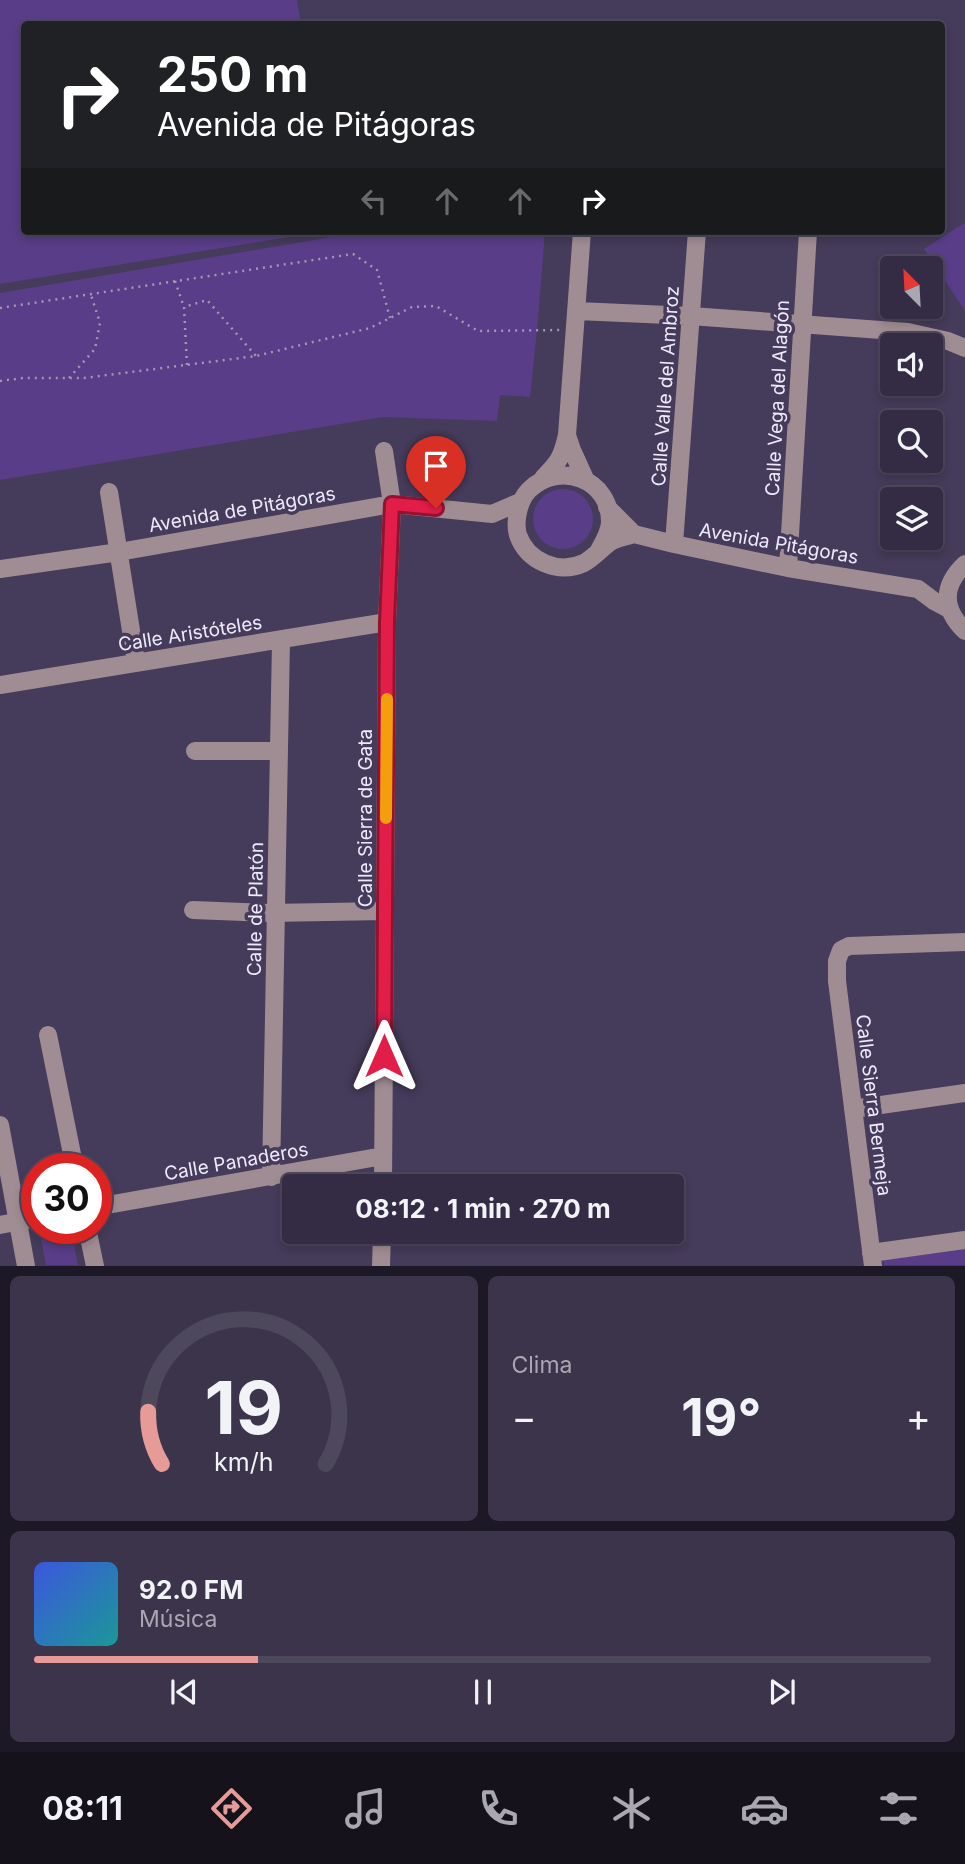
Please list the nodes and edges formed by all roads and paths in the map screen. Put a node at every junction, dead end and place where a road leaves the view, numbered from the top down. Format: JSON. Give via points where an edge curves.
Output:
{"nodes":[{"id":1,"x":582,"y":235,"type":"edge"},
{"id":2,"x":697,"y":235,"type":"edge"},
{"id":3,"x":808,"y":235,"type":"edge"},
{"id":4,"x":175,"y":281,"type":"junction"},
{"id":5,"x":90,"y":294,"type":"junction"},
{"id":6,"x":184,"y":307,"type":"junction"},
{"id":7,"x":0,"y":308,"type":"edge"},
{"id":8,"x":577,"y":311,"type":"junction"},
{"id":9,"x":691,"y":316,"type":"junction"},
{"id":10,"x":390,"y":318,"type":"junction"},
{"id":11,"x":801,"y":325,"type":"junction"},
{"id":12,"x":575,"y":330,"type":"junction"},
{"id":13,"x":965,"y":348,"type":"edge"},
{"id":14,"x":256,"y":356,"type":"junction"},
{"id":15,"x":187,"y":365,"type":"junction"},
{"id":16,"x":69,"y":378,"type":"junction"},
{"id":17,"x":0,"y":381,"type":"edge"},
{"id":18,"x":567,"y":435,"type":"junction"},
{"id":19,"x":384,"y":450,"type":"dead end"},
{"id":20,"x":539,"y":481,"type":"junction"},
{"id":21,"x":586,"y":481,"type":"junction"},
{"id":22,"x":109,"y":492,"type":"dead end"},
{"id":23,"x":520,"y":502,"type":"junction"},
{"id":24,"x":392,"y":504,"type":"junction"},
{"id":25,"x":607,"y":506,"type":"junction"},
{"id":26,"x":492,"y":514,"type":"junction"},
{"id":27,"x":634,"y":534,"type":"junction"},
{"id":28,"x":518,"y":535,"type":"junction"},
{"id":29,"x":674,"y":544,"type":"junction"},
{"id":30,"x":118,"y":552,"type":"junction"},
{"id":31,"x":598,"y":552,"type":"junction"},
{"id":32,"x":788,"y":568,"type":"junction"},
{"id":33,"x":0,"y":569,"type":"edge"},
{"id":34,"x":960,"y":569,"type":"edge"},
{"id":35,"x":918,"y":589,"type":"junction"},
{"id":36,"x":949,"y":609,"type":"junction"},
{"id":37,"x":387,"y":622,"type":"junction"},
{"id":38,"x":965,"y":631,"type":"edge"},
{"id":39,"x":281,"y":641,"type":"junction"},
{"id":40,"x":136,"y":662,"type":"junction"},
{"id":41,"x":0,"y":685,"type":"edge"},
{"id":42,"x":195,"y":751,"type":"dead end"},
{"id":43,"x":279,"y":751,"type":"junction"},
{"id":44,"x":193,"y":909,"type":"dead end"},
{"id":45,"x":385,"y":911,"type":"junction"},
{"id":46,"x":276,"y":912,"type":"junction"},
{"id":47,"x":964,"y":948,"type":"edge"},
{"id":48,"x":48,"y":1035,"type":"dead end"},
{"id":49,"x":965,"y":1093,"type":"edge"},
{"id":50,"x":853,"y":1109,"type":"junction"},
{"id":51,"x":0,"y":1129,"type":"edge"},
{"id":52,"x":72,"y":1153,"type":"edge"},
{"id":53,"x":383,"y":1156,"type":"junction"},
{"id":54,"x":383,"y":1174,"type":"edge"},
{"id":55,"x":271,"y":1177,"type":"junction"},
{"id":56,"x":112,"y":1204,"type":"edge"},
{"id":57,"x":9,"y":1223,"type":"edge"},
{"id":58,"x":965,"y":1240,"type":"edge"},
{"id":59,"x":90,"y":1244,"type":"edge"},
{"id":60,"x":382,"y":1244,"type":"edge"},
{"id":61,"x":872,"y":1259,"type":"edge"},
{"id":62,"x":26,"y":1265,"type":"edge"},
{"id":63,"x":95,"y":1265,"type":"edge"},
{"id":64,"x":381,"y":1265,"type":"edge"}],
"edges":[{"from":1,"to":8,"type":"street"},
{"from":2,"to":9,"type":"street","name":"Calle Valle del Ambroz"},
{"from":3,"to":11,"type":"street","name":"Calle Vega del Alagón"},
{"from":4,"to":5,"type":"path"},
{"from":4,"to":6,"type":"path"},
{"from":4,"to":10,"type":"path","via":[[353,254],[377,270]]},
{"from":5,"to":7,"type":"path"},
{"from":5,"to":16,"type":"path","via":[[100,323],[95,349]]},
{"from":6,"to":14,"type":"path","via":[[207,300]]},
{"from":6,"to":15,"type":"path"},
{"from":8,"to":9,"type":"street"},
{"from":8,"to":12,"type":"street"},
{"from":9,"to":11,"type":"street"},
{"from":9,"to":29,"type":"street","name":"Calle Valle del Ambroz"},
{"from":10,"to":12,"type":"path","via":[[412,307],[436,306],[478,331]]},
{"from":10,"to":14,"type":"path","via":[[370,328]]},
{"from":11,"to":13,"type":"street","via":[[908,332]]},
{"from":11,"to":32,"type":"street","name":"Calle Vega del Alagón"},
{"from":12,"to":18,"type":"street"},
{"from":14,"to":15,"type":"path"},
{"from":15,"to":16,"type":"path"},
{"from":16,"to":17,"type":"path"},
{"from":18,"to":20,"type":"street","via":[[557,464]]},
{"from":18,"to":21,"type":"street"},
{"from":19,"to":24,"type":"street","name":"Calle Sierra de Gata"},
{"from":20,"to":21,"type":"street","via":[[571,475]]},
{"from":20,"to":23,"type":"street"},
{"from":21,"to":25,"type":"street"},
{"from":22,"to":30,"type":"street"},
{"from":23,"to":26,"type":"street","name":"Avenida de Pitágoras"},
{"from":23,"to":28,"type":"street"},
{"from":24,"to":26,"type":"street","name":"Avenida de Pitágoras"},
{"from":24,"to":30,"type":"street","name":"Avenida de Pitágoras"},
{"from":24,"to":37,"type":"street","name":"Calle Sierra de Gata"},
{"from":25,"to":27,"type":"street"},
{"from":25,"to":31,"type":"street","via":[[610,522]]},
{"from":26,"to":28,"type":"street"},
{"from":27,"to":29,"type":"street","name":"Avenida Pitágoras"},
{"from":27,"to":31,"type":"street","via":[[612,541]]},
{"from":28,"to":31,"type":"street","via":[[537,560],[552,566],[568,568]]},
{"from":29,"to":32,"type":"street","name":"Avenida Pitágoras"},
{"from":30,"to":33,"type":"street","name":"Avenida de Pitágoras"},
{"from":30,"to":40,"type":"street"},
{"from":32,"to":35,"type":"street","name":"Avenida Pitágoras"},
{"from":34,"to":35,"type":"street"},
{"from":34,"to":36,"type":"street","via":[[948,592]]},
{"from":35,"to":36,"type":"street","name":"Avenida Pitágoras"},
{"from":36,"to":38,"type":"street"},
{"from":37,"to":39,"type":"street","name":"Calle Aristóteles"},
{"from":37,"to":45,"type":"street","name":"Calle Sierra de Gata"},
{"from":39,"to":40,"type":"street","name":"Calle Aristóteles"},
{"from":39,"to":43,"type":"street","name":"Calle de Platón"},
{"from":40,"to":41,"type":"street","name":"Calle Aristóteles"},
{"from":42,"to":43,"type":"street"},
{"from":43,"to":46,"type":"street","name":"Calle de Platón"},
{"from":44,"to":46,"type":"street"},
{"from":45,"to":46,"type":"street"},
{"from":45,"to":53,"type":"street","name":"Calle Sierra de Gata"},
{"from":46,"to":55,"type":"street","name":"Calle de Platón"},
{"from":47,"to":50,"type":"street","name":"Calle Sierra Bermeja","via":[[849,946],[841,950],[837,981]]},
{"from":48,"to":52,"type":"street"},
{"from":49,"to":50,"type":"street"},
{"from":50,"to":61,"type":"street","name":"Calle Sierra Bermeja"},
{"from":51,"to":57,"type":"street"},
{"from":53,"to":54,"type":"street","name":"Calle Sierra de Gata"},
{"from":53,"to":55,"type":"street","name":"Calle Panaderos"},
{"from":55,"to":56,"type":"street","name":"Calle Panaderos"},
{"from":57,"to":62,"type":"street"},
{"from":58,"to":61,"type":"street"},
{"from":59,"to":63,"type":"street"},
{"from":60,"to":64,"type":"street"}]}
